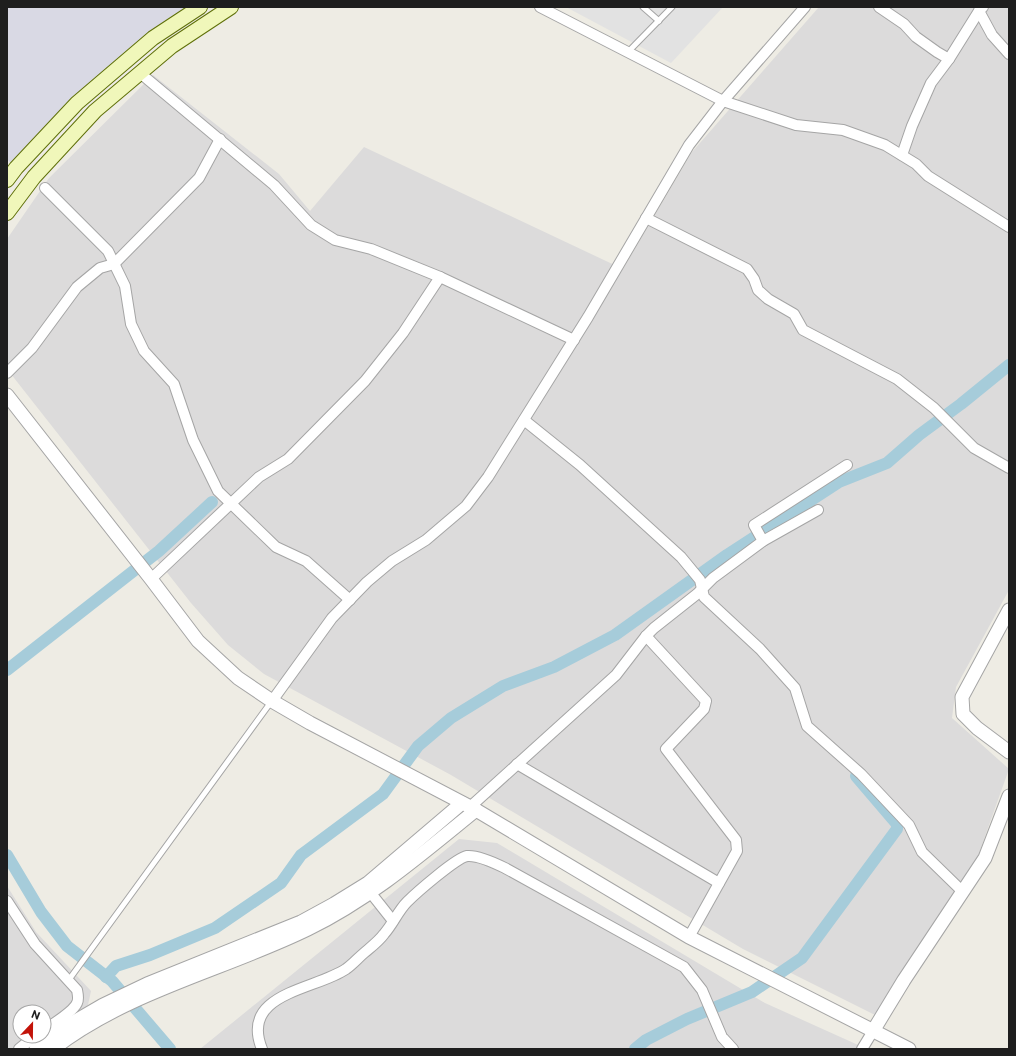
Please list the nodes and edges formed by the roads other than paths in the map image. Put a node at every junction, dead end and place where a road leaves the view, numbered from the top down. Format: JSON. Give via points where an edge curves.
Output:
{"nodes":[{"id":1,"x":200,"y":7,"type":"edge"},
{"id":2,"x":230,"y":7,"type":"edge"},
{"id":3,"x":540,"y":7,"type":"edge"},
{"id":4,"x":643,"y":7,"type":"edge"},
{"id":5,"x":672,"y":7,"type":"edge"},
{"id":6,"x":805,"y":7,"type":"edge"},
{"id":7,"x":879,"y":7,"type":"edge"},
{"id":8,"x":981,"y":9,"type":"edge"},
{"id":9,"x":659,"y":21,"type":"junction"},
{"id":10,"x":628,"y":52,"type":"junction"},
{"id":11,"x":1009,"y":54,"type":"edge"},
{"id":12,"x":950,"y":59,"type":"junction"},
{"id":13,"x":140,"y":73,"type":"junction"},
{"id":14,"x":723,"y":101,"type":"junction"},
{"id":15,"x":220,"y":139,"type":"junction"},
{"id":16,"x":902,"y":155,"type":"junction"},
{"id":17,"x":7,"y":180,"type":"edge"},
{"id":18,"x":45,"y":188,"type":"dead end"},
{"id":19,"x":7,"y":213,"type":"edge"},
{"id":20,"x":646,"y":218,"type":"junction"},
{"id":21,"x":1009,"y":227,"type":"edge"},
{"id":22,"x":114,"y":264,"type":"junction"},
{"id":23,"x":440,"y":277,"type":"junction"},
{"id":24,"x":574,"y":340,"type":"junction"},
{"id":25,"x":7,"y":372,"type":"edge"},
{"id":26,"x":7,"y":395,"type":"edge"},
{"id":27,"x":524,"y":420,"type":"junction"},
{"id":28,"x":847,"y":465,"type":"dead end"},
{"id":29,"x":1009,"y":468,"type":"edge"},
{"id":30,"x":231,"y":504,"type":"junction"},
{"id":31,"x":818,"y":510,"type":"dead end"},
{"id":32,"x":763,"y":540,"type":"junction"},
{"id":33,"x":151,"y":578,"type":"junction"},
{"id":34,"x":701,"y":585,"type":"junction"},
{"id":35,"x":350,"y":600,"type":"junction"},
{"id":36,"x":1009,"y":610,"type":"edge"},
{"id":37,"x":646,"y":636,"type":"junction"},
{"id":38,"x":272,"y":701,"type":"junction"},
{"id":39,"x":1009,"y":752,"type":"edge"},
{"id":40,"x":517,"y":764,"type":"junction"},
{"id":41,"x":1009,"y":796,"type":"edge"},
{"id":42,"x":469,"y":807,"type":"junction"},
{"id":43,"x":719,"y":883,"type":"junction"},
{"id":44,"x":370,"y":892,"type":"junction"},
{"id":45,"x":963,"y":892,"type":"junction"},
{"id":46,"x":7,"y":901,"type":"edge"},
{"id":47,"x":393,"y":921,"type":"junction"},
{"id":48,"x":689,"y":937,"type":"junction"},
{"id":49,"x":70,"y":978,"type":"junction"},
{"id":50,"x":150,"y":988,"type":"junction"},
{"id":51,"x":105,"y":1010,"type":"junction"},
{"id":52,"x":52,"y":1024,"type":"edge"},
{"id":53,"x":874,"y":1031,"type":"junction"},
{"id":54,"x":36,"y":1049,"type":"edge"},
{"id":55,"x":54,"y":1049,"type":"edge"},
{"id":56,"x":262,"y":1049,"type":"edge"},
{"id":57,"x":733,"y":1049,"type":"edge"},
{"id":58,"x":862,"y":1049,"type":"edge"},
{"id":59,"x":909,"y":1049,"type":"edge"}],
"edges":[{"from":1,"to":17,"type":"main road","via":[[153,38],[77,103]]},
{"from":2,"to":13,"type":"main road","via":[[172,46]]},
{"from":3,"to":10,"type":"street"},
{"from":4,"to":9,"type":"lane"},
{"from":5,"to":9,"type":"lane"},
{"from":6,"to":14,"type":"street"},
{"from":7,"to":12,"type":"street","via":[[904,24],[916,37]]},
{"from":8,"to":11,"type":"street","via":[[992,35]]},
{"from":8,"to":12,"type":"street"},
{"from":9,"to":10,"type":"lane"},
{"from":10,"to":14,"type":"street"},
{"from":12,"to":16,"type":"street","via":[[931,83]]},
{"from":13,"to":15,"type":"street"},
{"from":13,"to":19,"type":"main road","via":[[95,112],[34,177]]},
{"from":14,"to":16,"type":"street","via":[[796,125],[843,130],[885,144]]},
{"from":14,"to":20,"type":"street","via":[[689,145]]},
{"from":15,"to":22,"type":"street","via":[[199,178]]},
{"from":15,"to":23,"type":"street","via":[[274,184],[311,225],[336,240],[371,249]]},
{"from":16,"to":21,"type":"street","via":[[928,176]]},
{"from":18,"to":22,"type":"street","via":[[108,251]]},
{"from":20,"to":24,"type":"street"},
{"from":20,"to":29,"type":"street","via":[[747,269],[758,290],[794,314],[803,330],[897,379],[934,408],[974,448]]},
{"from":22,"to":25,"type":"street","via":[[100,268],[77,287],[32,348]]},
{"from":22,"to":30,"type":"street","via":[[125,286],[131,324],[144,351],[174,384],[206,469],[218,491]]},
{"from":23,"to":24,"type":"street"},
{"from":23,"to":30,"type":"street","via":[[403,333],[365,381],[288,459],[260,477]]},
{"from":24,"to":27,"type":"street"},
{"from":26,"to":33,"type":"street"},
{"from":27,"to":34,"type":"street","via":[[580,465],[680,557]]},
{"from":27,"to":35,"type":"street","via":[[488,478],[466,506],[426,540],[392,561]]},
{"from":28,"to":32,"type":"street","via":[[754,525]]},
{"from":30,"to":33,"type":"street"},
{"from":30,"to":35,"type":"street","via":[[276,546],[306,561]]},
{"from":31,"to":32,"type":"street"},
{"from":32,"to":34,"type":"street"},
{"from":33,"to":38,"type":"street","via":[[198,641],[238,678]]},
{"from":34,"to":37,"type":"street"},
{"from":34,"to":45,"type":"street","via":[[704,597],[760,649],[795,688],[807,726],[861,774],[909,826],[922,852]]},
{"from":35,"to":38,"type":"street","via":[[332,618]]},
{"from":36,"to":39,"type":"street","via":[[962,697],[963,714]]},
{"from":37,"to":40,"type":"street","via":[[616,675]]},
{"from":37,"to":43,"type":"street","via":[[706,701],[704,709],[666,748],[736,840],[737,851]]},
{"from":38,"to":42,"type":"street"},
{"from":38,"to":49,"type":"lane"},
{"from":40,"to":42,"type":"street"},
{"from":40,"to":43,"type":"street"},
{"from":41,"to":45,"type":"street","via":[[985,858]]},
{"from":42,"to":44,"type":"street","via":[[394,876]]},
{"from":42,"to":48,"type":"street"},
{"from":42,"to":50,"type":"street","via":[[368,883],[334,904],[301,922]]},
{"from":43,"to":48,"type":"street"},
{"from":44,"to":47,"type":"street"},
{"from":44,"to":50,"type":"street","via":[[339,913],[308,929]]},
{"from":45,"to":53,"type":"street","via":[[904,980]]},
{"from":46,"to":49,"type":"street","via":[[35,944]]},
{"from":47,"to":56,"type":"street","via":[[384,935],[346,969],[272,1003],[261,1016],[257,1027]]},
{"from":47,"to":57,"type":"street","via":[[406,902],[453,863],[467,856],[482,858],[505,868],[684,967],[702,990],[722,1037]]},
{"from":48,"to":53,"type":"street"},
{"from":49,"to":52,"type":"street","via":[[79,996],[77,1004]]},
{"from":50,"to":51,"type":"street"},
{"from":51,"to":54,"type":"street","via":[[66,1026]]},
{"from":51,"to":55,"type":"street"},
{"from":53,"to":58,"type":"street"},
{"from":53,"to":59,"type":"street"}]}
